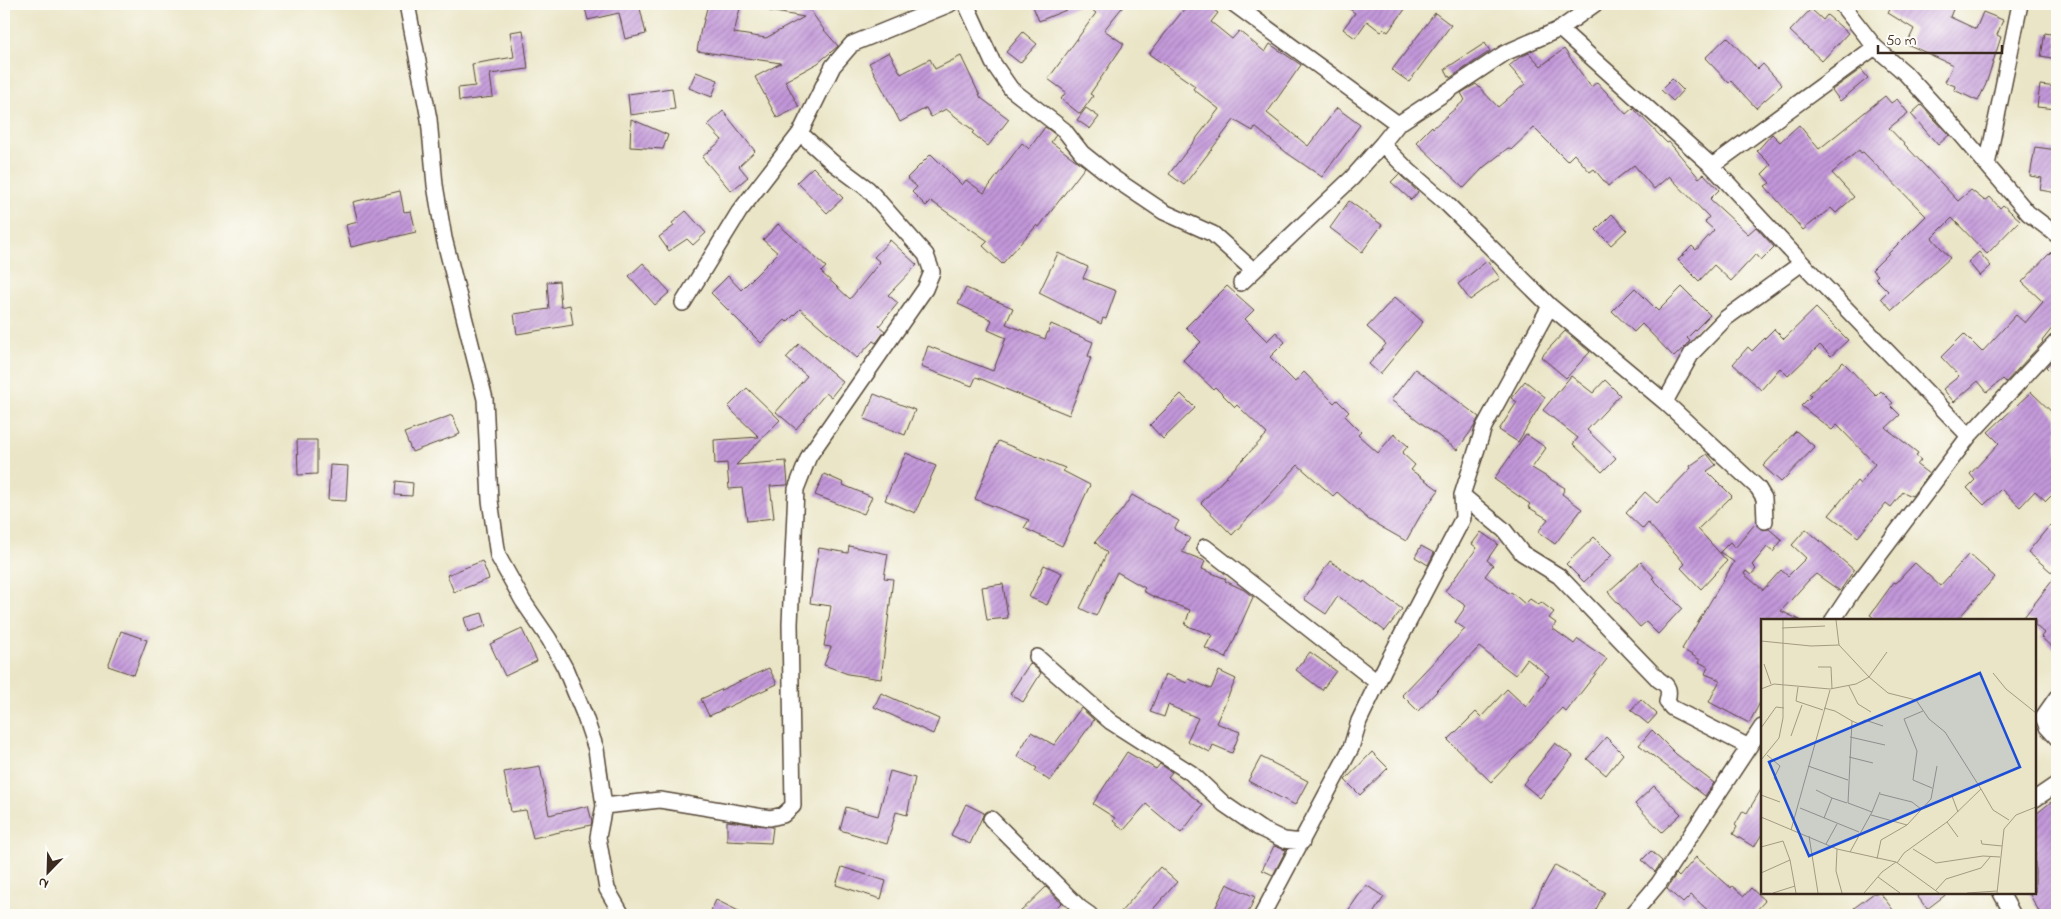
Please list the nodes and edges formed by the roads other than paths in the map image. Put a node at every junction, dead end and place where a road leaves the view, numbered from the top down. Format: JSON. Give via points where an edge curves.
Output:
{"nodes":[{"id":1,"x":407,"y":4,"type":"edge"},
{"id":2,"x":950,"y":4,"type":"edge"},
{"id":3,"x":966,"y":4,"type":"edge"},
{"id":4,"x":1234,"y":4,"type":"edge"},
{"id":5,"x":1595,"y":4,"type":"edge"},
{"id":6,"x":1841,"y":4,"type":"edge"},
{"id":7,"x":2020,"y":4,"type":"edge"},
{"id":8,"x":1560,"y":29,"type":"junction"},
{"id":9,"x":1875,"y":47,"type":"junction"},
{"id":10,"x":1398,"y":124,"type":"junction"},
{"id":11,"x":800,"y":133,"type":"junction"},
{"id":12,"x":1382,"y":144,"type":"junction"},
{"id":13,"x":1987,"y":165,"type":"junction"},
{"id":14,"x":1712,"y":166,"type":"junction"},
{"id":15,"x":2057,"y":235,"type":"edge"},
{"id":16,"x":1802,"y":263,"type":"junction"},
{"id":17,"x":1254,"y":271,"type":"junction"},
{"id":18,"x":1241,"y":283,"type":"dead end"},
{"id":19,"x":683,"y":303,"type":"dead end"},
{"id":20,"x":1550,"y":306,"type":"junction"},
{"id":21,"x":2057,"y":341,"type":"edge"},
{"id":22,"x":1665,"y":402,"type":"junction"},
{"id":23,"x":1969,"y":436,"type":"junction"},
{"id":24,"x":1462,"y":494,"type":"junction"},
{"id":25,"x":1765,"y":520,"type":"dead end"},
{"id":26,"x":1205,"y":547,"type":"dead end"},
{"id":27,"x":1833,"y":619,"type":"edge"},
{"id":28,"x":1037,"y":657,"type":"dead end"},
{"id":29,"x":1378,"y":683,"type":"junction"},
{"id":30,"x":2057,"y":697,"type":"edge"},
{"id":31,"x":1761,"y":728,"type":"edge"},
{"id":32,"x":2057,"y":738,"type":"edge"},
{"id":33,"x":1749,"y":747,"type":"junction"},
{"id":34,"x":2057,"y":784,"type":"edge"},
{"id":35,"x":2036,"y":798,"type":"edge"},
{"id":36,"x":604,"y":806,"type":"junction"},
{"id":37,"x":991,"y":819,"type":"dead end"},
{"id":38,"x":1302,"y":842,"type":"junction"},
{"id":39,"x":2002,"y":894,"type":"edge"},
{"id":40,"x":622,"y":915,"type":"edge"},
{"id":41,"x":1090,"y":915,"type":"edge"},
{"id":42,"x":1262,"y":915,"type":"edge"},
{"id":43,"x":1632,"y":915,"type":"edge"},
{"id":44,"x":2013,"y":915,"type":"edge"}],
"edges":[{"from":1,"to":36,"type":"street","via":[[429,119],[444,238],[485,400],[490,500],[498,556],[565,668],[596,749]]},
{"from":2,"to":11,"type":"street","via":[[852,44],[833,66]]},
{"from":3,"to":17,"type":"street","via":[[993,63],[1010,89],[1064,130],[1082,153],[1112,177],[1164,212],[1213,234]]},
{"from":4,"to":10,"type":"street"},
{"from":5,"to":8,"type":"street"},
{"from":6,"to":9,"type":"street"},
{"from":7,"to":13,"type":"street"},
{"from":8,"to":10,"type":"street","via":[[1505,53]]},
{"from":8,"to":14,"type":"street"},
{"from":9,"to":13,"type":"street","via":[[1905,73]]},
{"from":9,"to":14,"type":"street"},
{"from":10,"to":12,"type":"street"},
{"from":11,"to":19,"type":"street","via":[[739,212]]},
{"from":11,"to":36,"type":"street","via":[[868,189],[926,255],[932,272],[926,289],[809,456],[796,489],[790,624],[794,806],[783,815],[770,818],[660,800]]},
{"from":12,"to":17,"type":"street","via":[[1352,178]]},
{"from":12,"to":20,"type":"street"},
{"from":13,"to":15,"type":"street","via":[[2028,214]]},
{"from":14,"to":16,"type":"street"},
{"from":16,"to":22,"type":"street","via":[[1726,318],[1692,353]]},
{"from":16,"to":23,"type":"street"},
{"from":17,"to":18,"type":"street"},
{"from":20,"to":22,"type":"street"},
{"from":20,"to":24,"type":"street","via":[[1484,427]]},
{"from":21,"to":23,"type":"street"},
{"from":22,"to":25,"type":"street","via":[[1758,488],[1764,498]]},
{"from":23,"to":27,"type":"street"},
{"from":24,"to":29,"type":"street","via":[[1463,518]]},
{"from":24,"to":33,"type":"street","via":[[1504,530],[1522,552],[1559,576],[1666,684],[1670,691],[1667,702],[1672,708]]},
{"from":26,"to":29,"type":"street"},
{"from":28,"to":38,"type":"street","via":[[1111,722],[1191,773],[1224,804],[1259,828],[1284,840]]},
{"from":29,"to":38,"type":"street","via":[[1359,721],[1351,748]]},
{"from":30,"to":32,"type":"street","via":[[2043,717]]},
{"from":31,"to":33,"type":"street"},
{"from":33,"to":43,"type":"street","via":[[1659,883]]},
{"from":34,"to":35,"type":"street"},
{"from":36,"to":40,"type":"street","via":[[598,837],[607,889]]},
{"from":37,"to":41,"type":"street"},
{"from":38,"to":42,"type":"street"},
{"from":39,"to":44,"type":"street"}]}
